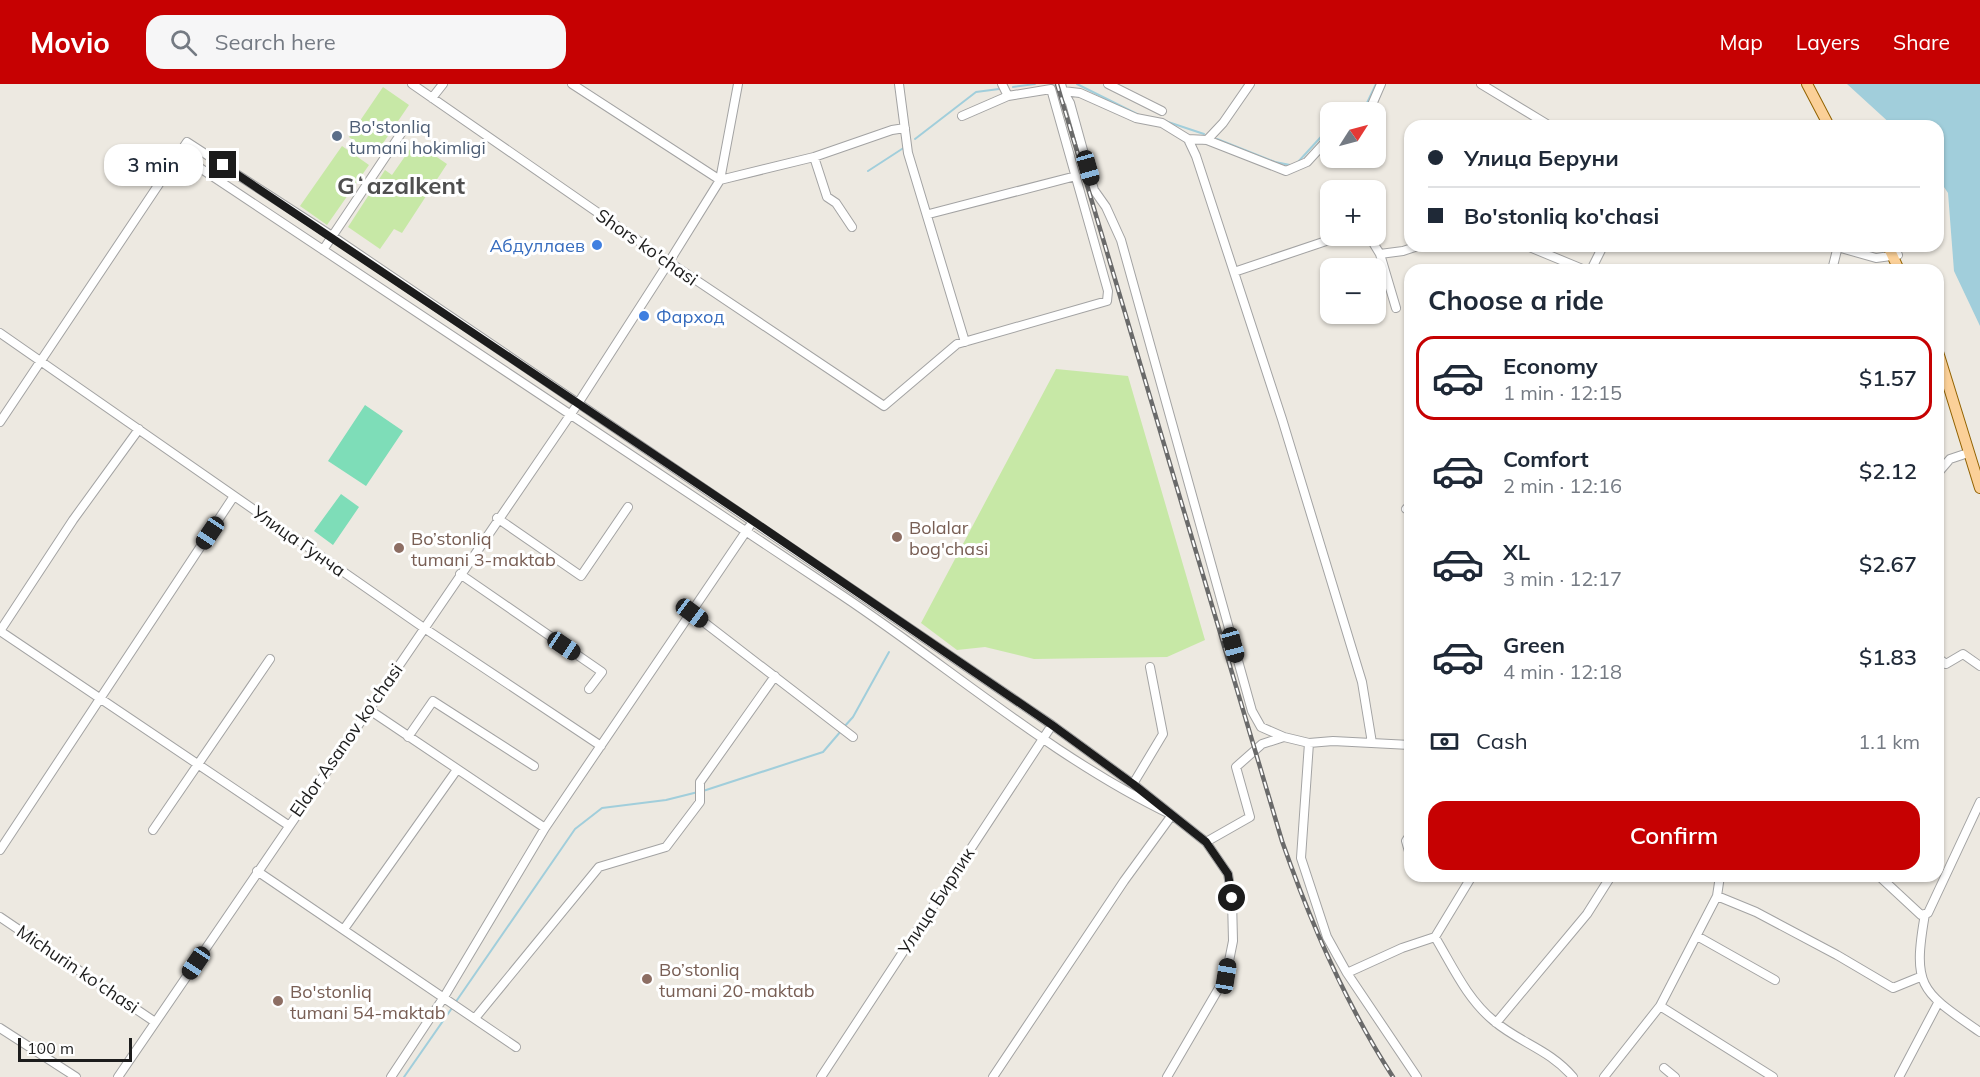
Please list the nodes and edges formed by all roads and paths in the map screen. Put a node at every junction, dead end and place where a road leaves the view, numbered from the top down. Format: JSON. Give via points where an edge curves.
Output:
{"nodes":[{"id":1,"x":412,"y":84,"type":"edge"},
{"id":2,"x":443,"y":84,"type":"edge"},
{"id":3,"x":572,"y":84,"type":"edge"},
{"id":4,"x":727,"y":84,"type":"edge"},
{"id":5,"x":899,"y":84,"type":"edge"},
{"id":6,"x":1002,"y":84,"type":"edge"},
{"id":7,"x":1108,"y":84,"type":"edge"},
{"id":8,"x":1250,"y":84,"type":"edge"},
{"id":9,"x":1381,"y":84,"type":"edge"},
{"id":10,"x":1481,"y":84,"type":"edge"},
{"id":11,"x":1800,"y":84,"type":"edge"},
{"id":12,"x":1807,"y":84,"type":"edge"},
{"id":13,"x":737,"y":87,"type":"edge"},
{"id":14,"x":1062,"y":88,"type":"edge"},
{"id":15,"x":1008,"y":96,"type":"junction"},
{"id":16,"x":432,"y":98,"type":"junction"},
{"id":17,"x":1373,"y":102,"type":"edge"},
{"id":18,"x":1162,"y":111,"type":"dead end"},
{"id":19,"x":962,"y":116,"type":"dead end"},
{"id":20,"x":1540,"y":120,"type":"edge"},
{"id":21,"x":1820,"y":120,"type":"edge"},
{"id":22,"x":1826,"y":120,"type":"edge"},
{"id":23,"x":905,"y":128,"type":"junction"},
{"id":24,"x":402,"y":132,"type":"dead end"},
{"id":25,"x":1188,"y":139,"type":"junction"},
{"id":26,"x":1207,"y":140,"type":"junction"},
{"id":27,"x":1320,"y":147,"type":"edge"},
{"id":28,"x":179,"y":154,"type":"junction"},
{"id":29,"x":814,"y":157,"type":"junction"},
{"id":30,"x":1076,"y":176,"type":"junction"},
{"id":31,"x":720,"y":180,"type":"junction"},
{"id":32,"x":928,"y":214,"type":"junction"},
{"id":33,"x":852,"y":227,"type":"dead end"},
{"id":34,"x":332,"y":236,"type":"junction"},
{"id":35,"x":1320,"y":243,"type":"edge"},
{"id":36,"x":1375,"y":246,"type":"edge"},
{"id":37,"x":323,"y":250,"type":"junction"},
{"id":38,"x":1404,"y":251,"type":"edge"},
{"id":39,"x":1542,"y":252,"type":"edge"},
{"id":40,"x":1856,"y":252,"type":"edge"},
{"id":41,"x":1895,"y":253,"type":"edge"},
{"id":42,"x":1380,"y":254,"type":"junction"},
{"id":43,"x":669,"y":262,"type":"junction"},
{"id":44,"x":1570,"y":264,"type":"edge"},
{"id":45,"x":1234,"y":272,"type":"junction"},
{"id":46,"x":1396,"y":308,"type":"dead end"},
{"id":47,"x":0,"y":333,"type":"edge"},
{"id":48,"x":965,"y":342,"type":"junction"},
{"id":49,"x":42,"y":361,"type":"junction"},
{"id":50,"x":1944,"y":374,"type":"edge"},
{"id":51,"x":1944,"y":387,"type":"edge"},
{"id":52,"x":577,"y":405,"type":"junction"},
{"id":53,"x":571,"y":413,"type":"junction"},
{"id":54,"x":0,"y":422,"type":"edge"},
{"id":55,"x":139,"y":429,"type":"junction"},
{"id":56,"x":1966,"y":453,"type":"junction"},
{"id":57,"x":1944,"y":466,"type":"edge"},
{"id":58,"x":1980,"y":488,"type":"edge"},
{"id":59,"x":234,"y":496,"type":"junction"},
{"id":60,"x":1980,"y":500,"type":"edge"},
{"id":61,"x":628,"y":507,"type":"dead end"},
{"id":62,"x":497,"y":518,"type":"junction"},
{"id":63,"x":753,"y":521,"type":"junction"},
{"id":64,"x":747,"y":531,"type":"junction"},
{"id":65,"x":460,"y":574,"type":"junction"},
{"id":66,"x":692,"y":613,"type":"junction"},
{"id":67,"x":424,"y":628,"type":"junction"},
{"id":68,"x":0,"y":631,"type":"edge"},
{"id":69,"x":270,"y":659,"type":"dead end"},
{"id":70,"x":1944,"y":662,"type":"edge"},
{"id":71,"x":1980,"y":666,"type":"edge"},
{"id":72,"x":1150,"y":667,"type":"dead end"},
{"id":73,"x":776,"y":676,"type":"junction"},
{"id":74,"x":589,"y":688,"type":"dead end"},
{"id":75,"x":100,"y":698,"type":"junction"},
{"id":76,"x":368,"y":710,"type":"junction"},
{"id":77,"x":1052,"y":725,"type":"junction"},
{"id":78,"x":852,"y":735,"type":"dead end"},
{"id":79,"x":408,"y":737,"type":"junction"},
{"id":80,"x":1284,"y":737,"type":"junction"},
{"id":81,"x":1044,"y":738,"type":"junction"},
{"id":82,"x":1309,"y":743,"type":"junction"},
{"id":83,"x":1372,"y":743,"type":"junction"},
{"id":84,"x":1404,"y":745,"type":"edge"},
{"id":85,"x":601,"y":747,"type":"junction"},
{"id":86,"x":199,"y":765,"type":"junction"},
{"id":87,"x":534,"y":766,"type":"dead end"},
{"id":88,"x":456,"y":771,"type":"junction"},
{"id":89,"x":1133,"y":784,"type":"junction"},
{"id":90,"x":1980,"y":802,"type":"edge"},
{"id":91,"x":1172,"y":815,"type":"junction"},
{"id":92,"x":288,"y":825,"type":"junction"},
{"id":93,"x":544,"y":828,"type":"junction"},
{"id":94,"x":153,"y":831,"type":"dead end"},
{"id":95,"x":1206,"y":842,"type":"junction"},
{"id":96,"x":0,"y":850,"type":"edge"},
{"id":97,"x":257,"y":871,"type":"junction"},
{"id":98,"x":1944,"y":879,"type":"edge"},
{"id":99,"x":1468,"y":882,"type":"edge"},
{"id":100,"x":1607,"y":882,"type":"edge"},
{"id":101,"x":1719,"y":882,"type":"edge"},
{"id":102,"x":1885,"y":882,"type":"edge"},
{"id":103,"x":1943,"y":882,"type":"edge"},
{"id":104,"x":1717,"y":896,"type":"junction"},
{"id":105,"x":1926,"y":914,"type":"junction"},
{"id":106,"x":0,"y":917,"type":"edge"},
{"id":107,"x":344,"y":929,"type":"junction"},
{"id":108,"x":1697,"y":936,"type":"junction"},
{"id":109,"x":1435,"y":937,"type":"junction"},
{"id":110,"x":1347,"y":974,"type":"junction"},
{"id":111,"x":1920,"y":977,"type":"junction"},
{"id":112,"x":1775,"y":980,"type":"dead end"},
{"id":113,"x":446,"y":998,"type":"junction"},
{"id":114,"x":1938,"y":1003,"type":"junction"},
{"id":115,"x":1659,"y":1006,"type":"junction"},
{"id":116,"x":476,"y":1017,"type":"junction"},
{"id":117,"x":155,"y":1022,"type":"junction"},
{"id":118,"x":1496,"y":1023,"type":"junction"},
{"id":119,"x":0,"y":1028,"type":"edge"},
{"id":120,"x":1980,"y":1032,"type":"edge"},
{"id":121,"x":516,"y":1047,"type":"dead end"},
{"id":122,"x":1664,"y":1068,"type":"dead end"},
{"id":123,"x":76,"y":1077,"type":"edge"},
{"id":124,"x":118,"y":1077,"type":"edge"},
{"id":125,"x":391,"y":1077,"type":"edge"},
{"id":126,"x":821,"y":1077,"type":"edge"},
{"id":127,"x":993,"y":1077,"type":"edge"},
{"id":128,"x":1167,"y":1077,"type":"edge"},
{"id":129,"x":1417,"y":1077,"type":"edge"},
{"id":130,"x":1573,"y":1077,"type":"edge"},
{"id":131,"x":1604,"y":1077,"type":"edge"},
{"id":132,"x":1675,"y":1077,"type":"edge"},
{"id":133,"x":1773,"y":1077,"type":"edge"},
{"id":134,"x":1899,"y":1077,"type":"edge"}],
"edges":[{"from":1,"to":16,"type":"street","name":"Shors ko'chasi"},
{"from":2,"to":16,"type":"street"},
{"from":3,"to":31,"type":"street"},
{"from":4,"to":13,"type":"street"},
{"from":5,"to":23,"type":"street"},
{"from":6,"to":15,"type":"street"},
{"from":7,"to":18,"type":"street"},
{"from":8,"to":26,"type":"street"},
{"from":9,"to":17,"type":"street"},
{"from":10,"to":20,"type":"street"},
{"from":11,"to":21,"type":"main road"},
{"from":12,"to":22,"type":"main road"},
{"from":13,"to":31,"type":"street"},
{"from":14,"to":25,"type":"street","via":[[1136,118],[1162,123]]},
{"from":14,"to":80,"type":"street","via":[[1070,103],[1094,190],[1121,240],[1252,711],[1261,727]]},
{"from":15,"to":19,"type":"street"},
{"from":15,"to":30,"type":"street","via":[[1051,89]]},
{"from":16,"to":43,"type":"street","name":"Shors ko'chasi"},
{"from":23,"to":29,"type":"street"},
{"from":23,"to":32,"type":"street","via":[[908,153]]},
{"from":24,"to":34,"type":"street"},
{"from":25,"to":26,"type":"street"},
{"from":25,"to":45,"type":"street"},
{"from":26,"to":27,"type":"street","via":[[1286,171],[1307,162]]},
{"from":28,"to":34,"type":"street","via":[[187,142]]},
{"from":28,"to":37,"type":"street"},
{"from":28,"to":49,"type":"street"},
{"from":29,"to":31,"type":"street"},
{"from":29,"to":33,"type":"street","via":[[827,197],[836,203]]},
{"from":30,"to":32,"type":"street"},
{"from":30,"to":48,"type":"street","via":[[1108,291],[1107,301]]},
{"from":31,"to":43,"type":"street","name":"Eldor Asanov ko'chasi"},
{"from":32,"to":48,"type":"street"},
{"from":34,"to":37,"type":"street"},
{"from":34,"to":52,"type":"street"},
{"from":35,"to":45,"type":"street"},
{"from":36,"to":42,"type":"street"},
{"from":37,"to":53,"type":"street"},
{"from":38,"to":42,"type":"street"},
{"from":39,"to":44,"type":"street"},
{"from":40,"to":41,"type":"street","via":[[1876,258]]},
{"from":42,"to":46,"type":"street"},
{"from":43,"to":48,"type":"street","name":"Shors ko'chasi","via":[[884,406],[957,344]]},
{"from":43,"to":52,"type":"street","name":"Eldor Asanov ko'chasi"},
{"from":45,"to":83,"type":"street","via":[[1362,682]]},
{"from":47,"to":49,"type":"street","name":"Улица Гунча"},
{"from":49,"to":54,"type":"street"},
{"from":49,"to":55,"type":"street","name":"Улица Гунча"},
{"from":50,"to":56,"type":"main road"},
{"from":51,"to":56,"type":"main road"},
{"from":52,"to":53,"type":"street","name":"Eldor Asanov ko'chasi"},
{"from":52,"to":63,"type":"street"},
{"from":53,"to":62,"type":"street","name":"Eldor Asanov ko'chasi"},
{"from":53,"to":64,"type":"street"},
{"from":55,"to":59,"type":"street","name":"Улица Гунча"},
{"from":55,"to":68,"type":"street"},
{"from":56,"to":57,"type":"street"},
{"from":56,"to":58,"type":"main road"},
{"from":56,"to":60,"type":"main road"},
{"from":59,"to":67,"type":"street","name":"Улица Гунча"},
{"from":59,"to":75,"type":"street"},
{"from":61,"to":62,"type":"street","via":[[581,576]]},
{"from":62,"to":65,"type":"street","name":"Eldor Asanov ko'chasi"},
{"from":63,"to":64,"type":"street"},
{"from":63,"to":77,"type":"street"},
{"from":64,"to":66,"type":"street"},
{"from":64,"to":81,"type":"street","via":[[918,646]]},
{"from":65,"to":67,"type":"street","name":"Eldor Asanov ko'chasi"},
{"from":65,"to":74,"type":"street","via":[[602,672]]},
{"from":66,"to":73,"type":"street"},
{"from":66,"to":85,"type":"street"},
{"from":67,"to":76,"type":"street","name":"Eldor Asanov ko'chasi"},
{"from":67,"to":85,"type":"street","name":"Улица Гунча"},
{"from":68,"to":75,"type":"street"},
{"from":69,"to":86,"type":"street"},
{"from":70,"to":71,"type":"street","via":[[1963,654]]},
{"from":72,"to":89,"type":"street","via":[[1162,734]]},
{"from":73,"to":78,"type":"street"},
{"from":73,"to":116,"type":"street","via":[[700,782],[700,802],[666,847],[598,867]]},
{"from":75,"to":86,"type":"street"},
{"from":75,"to":96,"type":"street"},
{"from":76,"to":79,"type":"street"},
{"from":76,"to":92,"type":"street","name":"Eldor Asanov ko'chasi"},
{"from":77,"to":81,"type":"street","name":"Улица Бирлик"},
{"from":77,"to":89,"type":"street"},
{"from":79,"to":87,"type":"street","via":[[433,701]]},
{"from":79,"to":88,"type":"street"},
{"from":80,"to":82,"type":"street"},
{"from":80,"to":95,"type":"street","via":[[1262,744],[1236,767],[1250,817]]},
{"from":81,"to":91,"type":"street","via":[[1127,794]]},
{"from":81,"to":126,"type":"street","name":"Улица Бирлик"},
{"from":82,"to":83,"type":"street"},
{"from":82,"to":110,"type":"street","via":[[1301,858],[1326,937]]},
{"from":83,"to":84,"type":"street"},
{"from":85,"to":93,"type":"street"},
{"from":86,"to":92,"type":"street"},
{"from":86,"to":94,"type":"street"},
{"from":88,"to":93,"type":"street"},
{"from":88,"to":107,"type":"street"},
{"from":89,"to":91,"type":"street"},
{"from":90,"to":98,"type":"street"},
{"from":91,"to":95,"type":"street"},
{"from":91,"to":127,"type":"street"},
{"from":92,"to":97,"type":"street","name":"Eldor Asanov ko'chasi"},
{"from":93,"to":113,"type":"street"},
{"from":95,"to":128,"type":"street","via":[[1228,874],[1233,940],[1226,976]]},
{"from":97,"to":107,"type":"street"},
{"from":97,"to":117,"type":"street","name":"Eldor Asanov ko'chasi"},
{"from":99,"to":109,"type":"street"},
{"from":100,"to":118,"type":"street","via":[[1587,914]]},
{"from":101,"to":104,"type":"street"},
{"from":102,"to":105,"type":"street","via":[[1921,915]]},
{"from":103,"to":105,"type":"street"},
{"from":104,"to":108,"type":"street"},
{"from":104,"to":111,"type":"street","via":[[1817,944],[1893,988]]},
{"from":105,"to":111,"type":"street"},
{"from":106,"to":117,"type":"street","name":"Michurin ko'chasi"},
{"from":107,"to":113,"type":"street"},
{"from":108,"to":112,"type":"street"},
{"from":108,"to":115,"type":"street"},
{"from":109,"to":110,"type":"street"},
{"from":109,"to":118,"type":"street","via":[[1475,1004]]},
{"from":110,"to":129,"type":"street"},
{"from":111,"to":114,"type":"street"},
{"from":113,"to":116,"type":"street"},
{"from":113,"to":125,"type":"street"},
{"from":114,"to":120,"type":"street"},
{"from":114,"to":134,"type":"street"},
{"from":115,"to":131,"type":"street"},
{"from":115,"to":133,"type":"street"},
{"from":116,"to":121,"type":"street"},
{"from":117,"to":124,"type":"street","name":"Eldor Asanov ko'chasi"},
{"from":118,"to":130,"type":"street","via":[[1558,1060]]},
{"from":119,"to":123,"type":"street"},
{"from":122,"to":132,"type":"street"}]}
